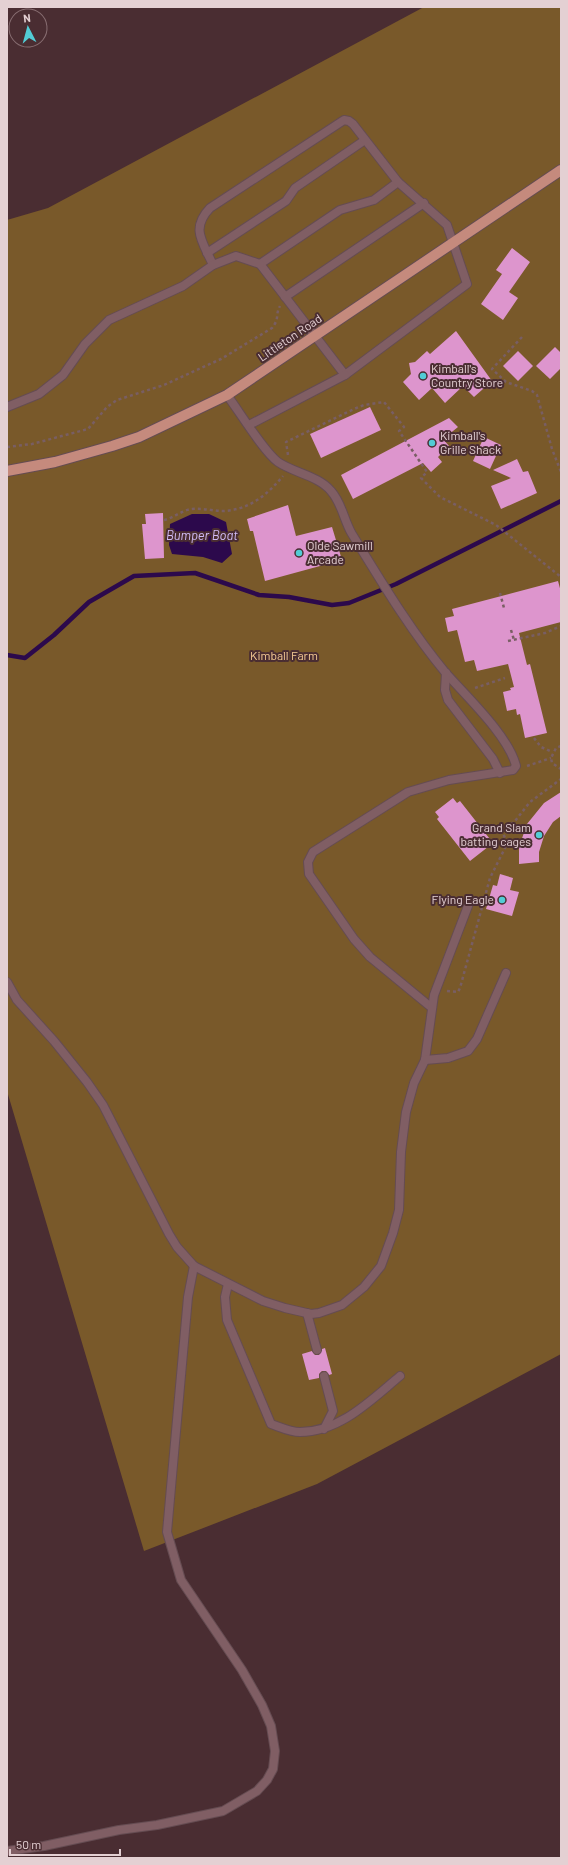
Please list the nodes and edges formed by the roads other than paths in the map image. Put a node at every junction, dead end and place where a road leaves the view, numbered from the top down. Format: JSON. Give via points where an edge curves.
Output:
{"nodes":[{"id":1,"x":365,"y":140,"type":"junction"},
{"id":2,"x":561,"y":170,"type":"edge"},
{"id":3,"x":398,"y":182,"type":"junction"},
{"id":4,"x":424,"y":203,"type":"junction"},
{"id":5,"x":454,"y":243,"type":"junction"},
{"id":6,"x":208,"y":253,"type":"junction"},
{"id":7,"x":260,"y":264,"type":"junction"},
{"id":8,"x":213,"y":265,"type":"junction"},
{"id":9,"x":285,"y":297,"type":"junction"},
{"id":10,"x":315,"y":336,"type":"junction"},
{"id":11,"x":345,"y":375,"type":"junction"},
{"id":12,"x":227,"y":395,"type":"junction"},
{"id":13,"x":7,"y":407,"type":"edge"},
{"id":14,"x":249,"y":425,"type":"junction"},
{"id":15,"x":7,"y":471,"type":"edge"},
{"id":16,"x":446,"y":673,"type":"junction"},
{"id":17,"x":500,"y":773,"type":"junction"},
{"id":18,"x":468,"y":906,"type":"dead end"},
{"id":19,"x":506,"y":972,"type":"dead end"},
{"id":20,"x":7,"y":982,"type":"edge"},
{"id":21,"x":432,"y":1008,"type":"junction"},
{"id":22,"x":425,"y":1060,"type":"junction"},
{"id":23,"x":194,"y":1266,"type":"junction"},
{"id":24,"x":228,"y":1284,"type":"junction"},
{"id":25,"x":307,"y":1313,"type":"junction"},
{"id":26,"x":317,"y":1350,"type":"dead end"},
{"id":27,"x":324,"y":1376,"type":"dead end"},
{"id":28,"x":400,"y":1376,"type":"dead end"},
{"id":29,"x":324,"y":1429,"type":"junction"},
{"id":30,"x":7,"y":1852,"type":"edge"}],
"edges":[{"from":1,"to":3,"type":"lane"},
{"from":1,"to":6,"type":"lane","via":[[295,188],[286,201]]},
{"from":1,"to":6,"type":"lane","via":[[353,124],[344,120],[210,208],[198,225],[199,234]]},
{"from":2,"to":5,"type":"main road","name":"Littleton Road"},
{"from":3,"to":4,"type":"lane"},
{"from":3,"to":7,"type":"lane","via":[[374,200],[340,210]]},
{"from":4,"to":5,"type":"lane","via":[[447,225]]},
{"from":4,"to":9,"type":"lane"},
{"from":5,"to":10,"type":"main road","name":"Littleton Road"},
{"from":5,"to":11,"type":"lane","via":[[467,284]]},
{"from":6,"to":8,"type":"lane"},
{"from":7,"to":8,"type":"lane","via":[[236,256]]},
{"from":7,"to":9,"type":"lane"},
{"from":8,"to":13,"type":"lane","via":[[183,286],[109,320],[85,344],[63,376],[39,394]]},
{"from":9,"to":10,"type":"lane"},
{"from":10,"to":11,"type":"lane"},
{"from":10,"to":12,"type":"main road","name":"Littleton Road"},
{"from":11,"to":14,"type":"lane"},
{"from":12,"to":14,"type":"lane"},
{"from":12,"to":15,"type":"main road","name":"Littleton Road","via":[[139,437],[70,458]]},
{"from":14,"to":16,"type":"lane","via":[[272,457],[289,469],[331,490],[366,557],[404,616]]},
{"from":16,"to":17,"type":"lane","via":[[448,700],[493,759]]},
{"from":16,"to":17,"type":"lane","via":[[485,716],[509,749],[516,766],[513,770]]},
{"from":17,"to":21,"type":"lane","via":[[449,780],[408,792],[351,826],[313,852],[310,857],[309,874],[354,939],[370,957]]},
{"from":18,"to":21,"type":"lane","via":[[436,989]]},
{"from":19,"to":22,"type":"lane","via":[[477,1039],[468,1051],[448,1058]]},
{"from":20,"to":23,"type":"lane","via":[[17,1000],[54,1041],[103,1105],[169,1234],[177,1248]]},
{"from":21,"to":22,"type":"lane"},
{"from":22,"to":25,"type":"lane","via":[[414,1083],[406,1112],[401,1152],[399,1210],[386,1257],[372,1277],[350,1300],[330,1310]]},
{"from":23,"to":24,"type":"lane"},
{"from":23,"to":30,"type":"lane","via":[[188,1298],[167,1532],[181,1580],[242,1670],[262,1705],[271,1726],[274,1745],[273,1769],[257,1791],[224,1811]]},
{"from":24,"to":25,"type":"lane","via":[[263,1301]]},
{"from":24,"to":29,"type":"lane","via":[[225,1297],[227,1320],[271,1424],[289,1431]]},
{"from":25,"to":26,"type":"lane"},
{"from":27,"to":29,"type":"lane","via":[[333,1412]]},
{"from":28,"to":29,"type":"lane","via":[[353,1414]]}]}
